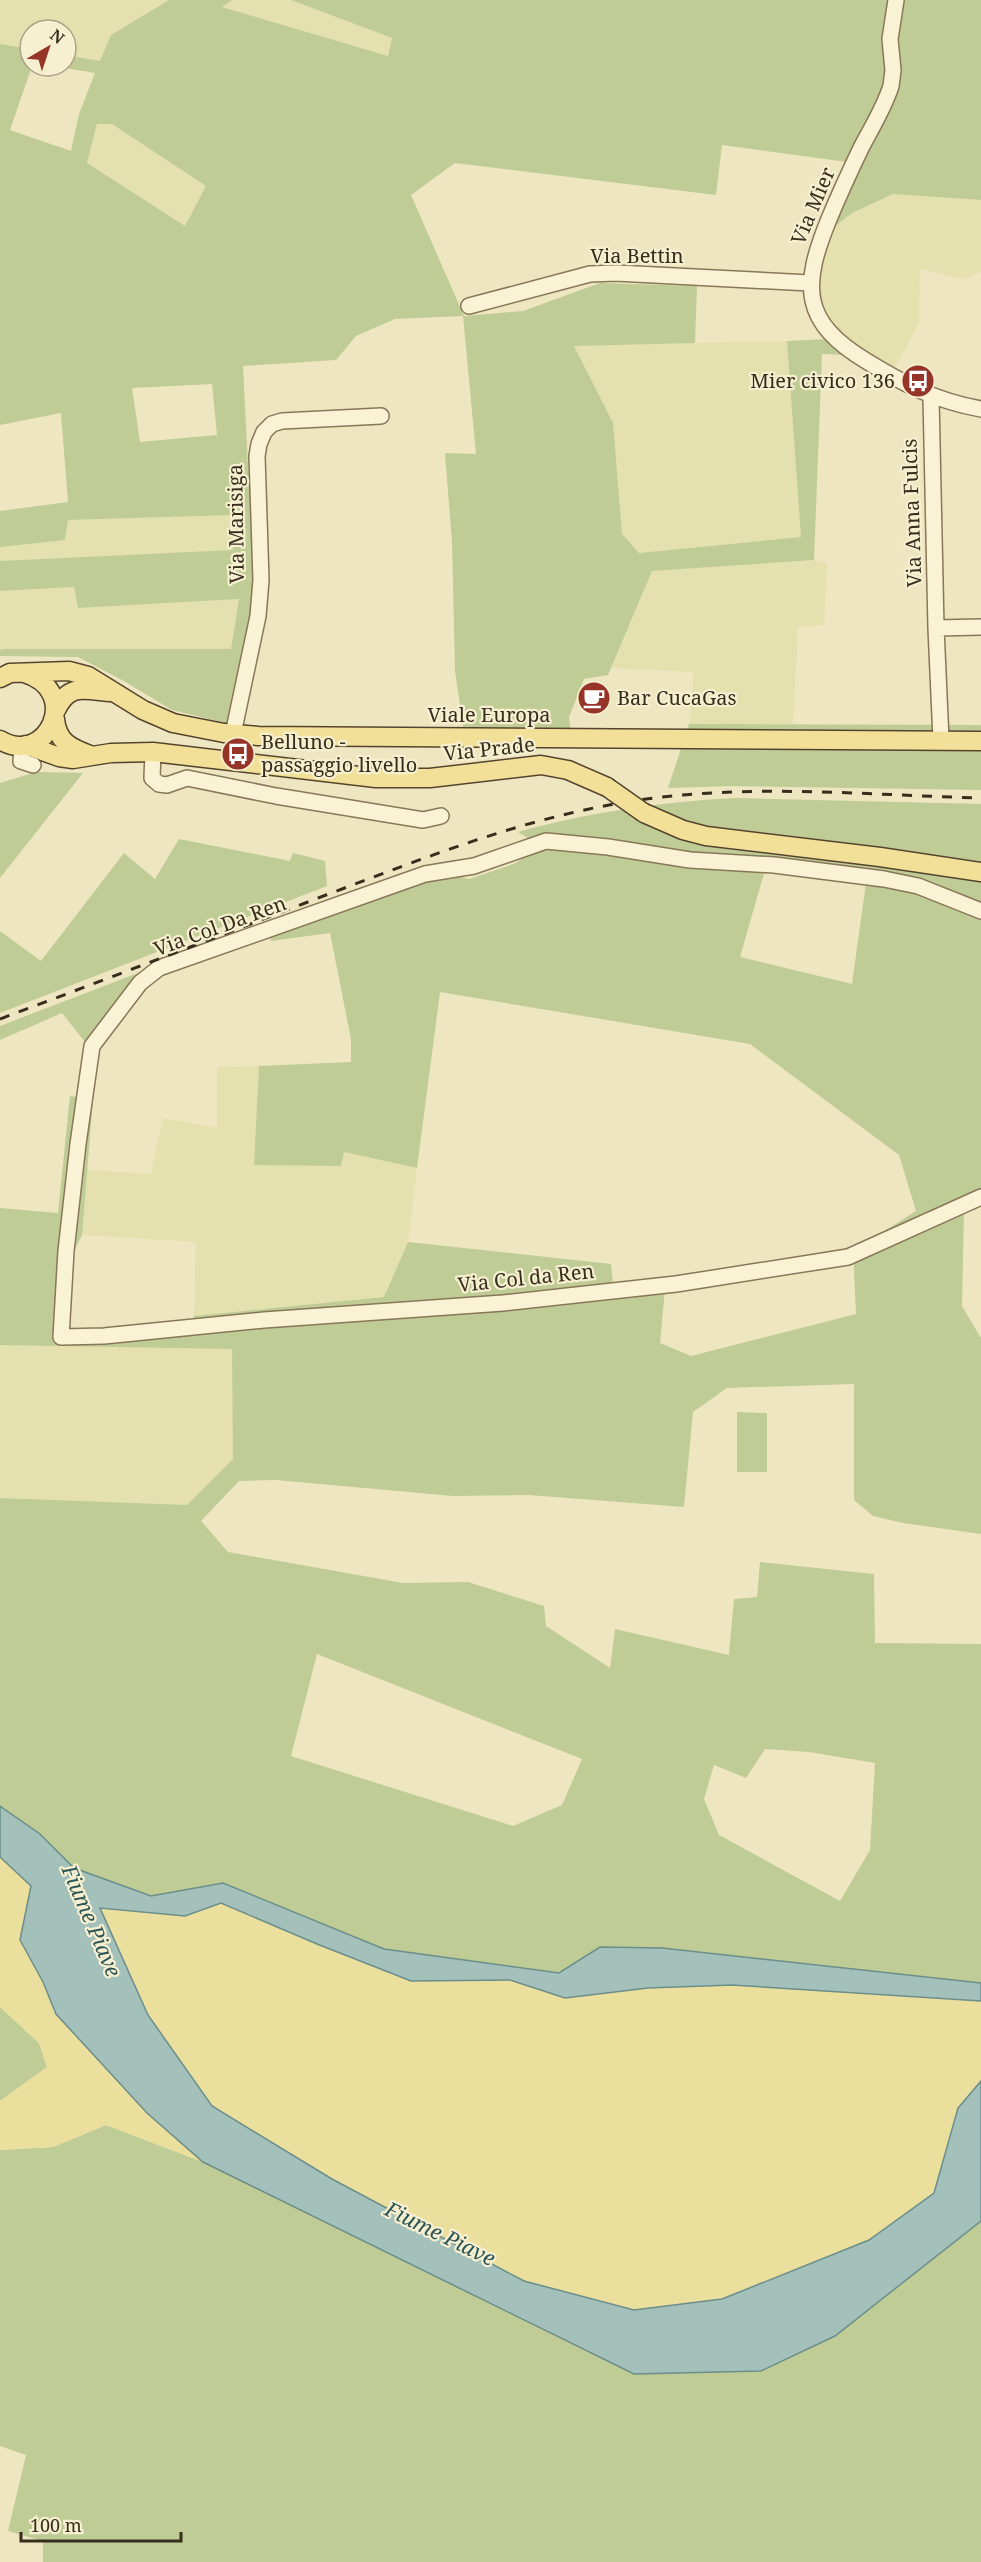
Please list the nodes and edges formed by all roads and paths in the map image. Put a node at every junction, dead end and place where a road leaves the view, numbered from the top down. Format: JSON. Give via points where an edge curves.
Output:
{"nodes":[{"id":1,"x":896,"y":0,"type":"edge"},
{"id":2,"x":810,"y":283,"type":"junction"},
{"id":3,"x":469,"y":306,"type":"dead end"},
{"id":4,"x":931,"y":397,"type":"junction"},
{"id":5,"x":981,"y":409,"type":"edge"},
{"id":6,"x":381,"y":416,"type":"dead end"},
{"id":7,"x":981,"y":627,"type":"edge"},
{"id":8,"x":936,"y":628,"type":"junction"},
{"id":9,"x":23,"y":673,"type":"junction"},
{"id":10,"x":0,"y":678,"type":"edge"},
{"id":11,"x":113,"y":693,"type":"junction"},
{"id":12,"x":55,"y":715,"type":"junction"},
{"id":13,"x":233,"y":734,"type":"junction"},
{"id":14,"x":0,"y":740,"type":"edge"},
{"id":15,"x":941,"y":740,"type":"junction"},
{"id":16,"x":981,"y":741,"type":"edge"},
{"id":17,"x":24,"y":746,"type":"junction"},
{"id":18,"x":153,"y":752,"type":"junction"},
{"id":19,"x":92,"y":756,"type":"junction"},
{"id":20,"x":33,"y":765,"type":"dead end"},
{"id":21,"x":441,"y":816,"type":"dead end"},
{"id":22,"x":981,"y":872,"type":"edge"},
{"id":23,"x":981,"y":911,"type":"edge"},
{"id":24,"x":981,"y":1197,"type":"edge"},
{"id":25,"x":61,"y":1337,"type":"joint"}],
"edges":[{"from":1,"to":2,"type":"street","name":"Via Mier","via":[[890,39],[891,86],[822,233]]},
{"from":2,"to":3,"type":"street","name":"Via Bettin","via":[[598,274]]},
{"from":2,"to":4,"type":"street","name":"Via Mier","via":[[816,310],[834,336],[862,358]]},
{"from":4,"to":5,"type":"street","name":"Via Mier"},
{"from":4,"to":8,"type":"street","name":"Via Anna Fulcis"},
{"from":6,"to":13,"type":"street","name":"Via Marisiga","via":[[282,421],[264,432],[257,456],[261,580],[258,616]]},
{"from":7,"to":8,"type":"street"},
{"from":8,"to":15,"type":"street","name":"Via Anna Fulcis"},
{"from":9,"to":10,"type":"main road"},
{"from":9,"to":11,"type":"main road","name":"Viale Europa","via":[[69,671],[88,676]]},
{"from":9,"to":12,"type":"main road","via":[[36,676],[47,685],[54,697]]},
{"from":11,"to":12,"type":"main road","name":"Viale Europa","via":[[83,688],[72,692],[60,701]]},
{"from":11,"to":13,"type":"main road","name":"Viale Europa","via":[[173,723]]},
{"from":12,"to":17,"type":"main road","via":[[38,741]]},
{"from":12,"to":19,"type":"main road","name":"Via Prade","via":[[61,740]]},
{"from":13,"to":15,"type":"main road","name":"Viale Europa"},
{"from":14,"to":17,"type":"main road"},
{"from":15,"to":16,"type":"main road","name":"Viale Europa"},
{"from":17,"to":19,"type":"main road","name":"Via Prade","via":[[73,759]]},
{"from":17,"to":20,"type":"street","via":[[21,761]]},
{"from":18,"to":19,"type":"main road","name":"Via Prade"},
{"from":18,"to":21,"type":"street","via":[[152,777],[159,784],[188,778],[423,820]]},
{"from":18,"to":22,"type":"main road","name":"Via Prade","bridge":true,"via":[[389,779],[541,765],[576,773],[607,787],[644,813],[706,836]]},
{"from":23,"to":25,"type":"street","name":"Via Col Da Ren","via":[[918,886],[884,879],[546,841],[474,866],[431,872],[159,968],[140,983],[92,1046],[66,1251]]},
{"from":24,"to":25,"type":"street","name":"Via Col da Ren","via":[[848,1257],[676,1284],[503,1303]]}]}
